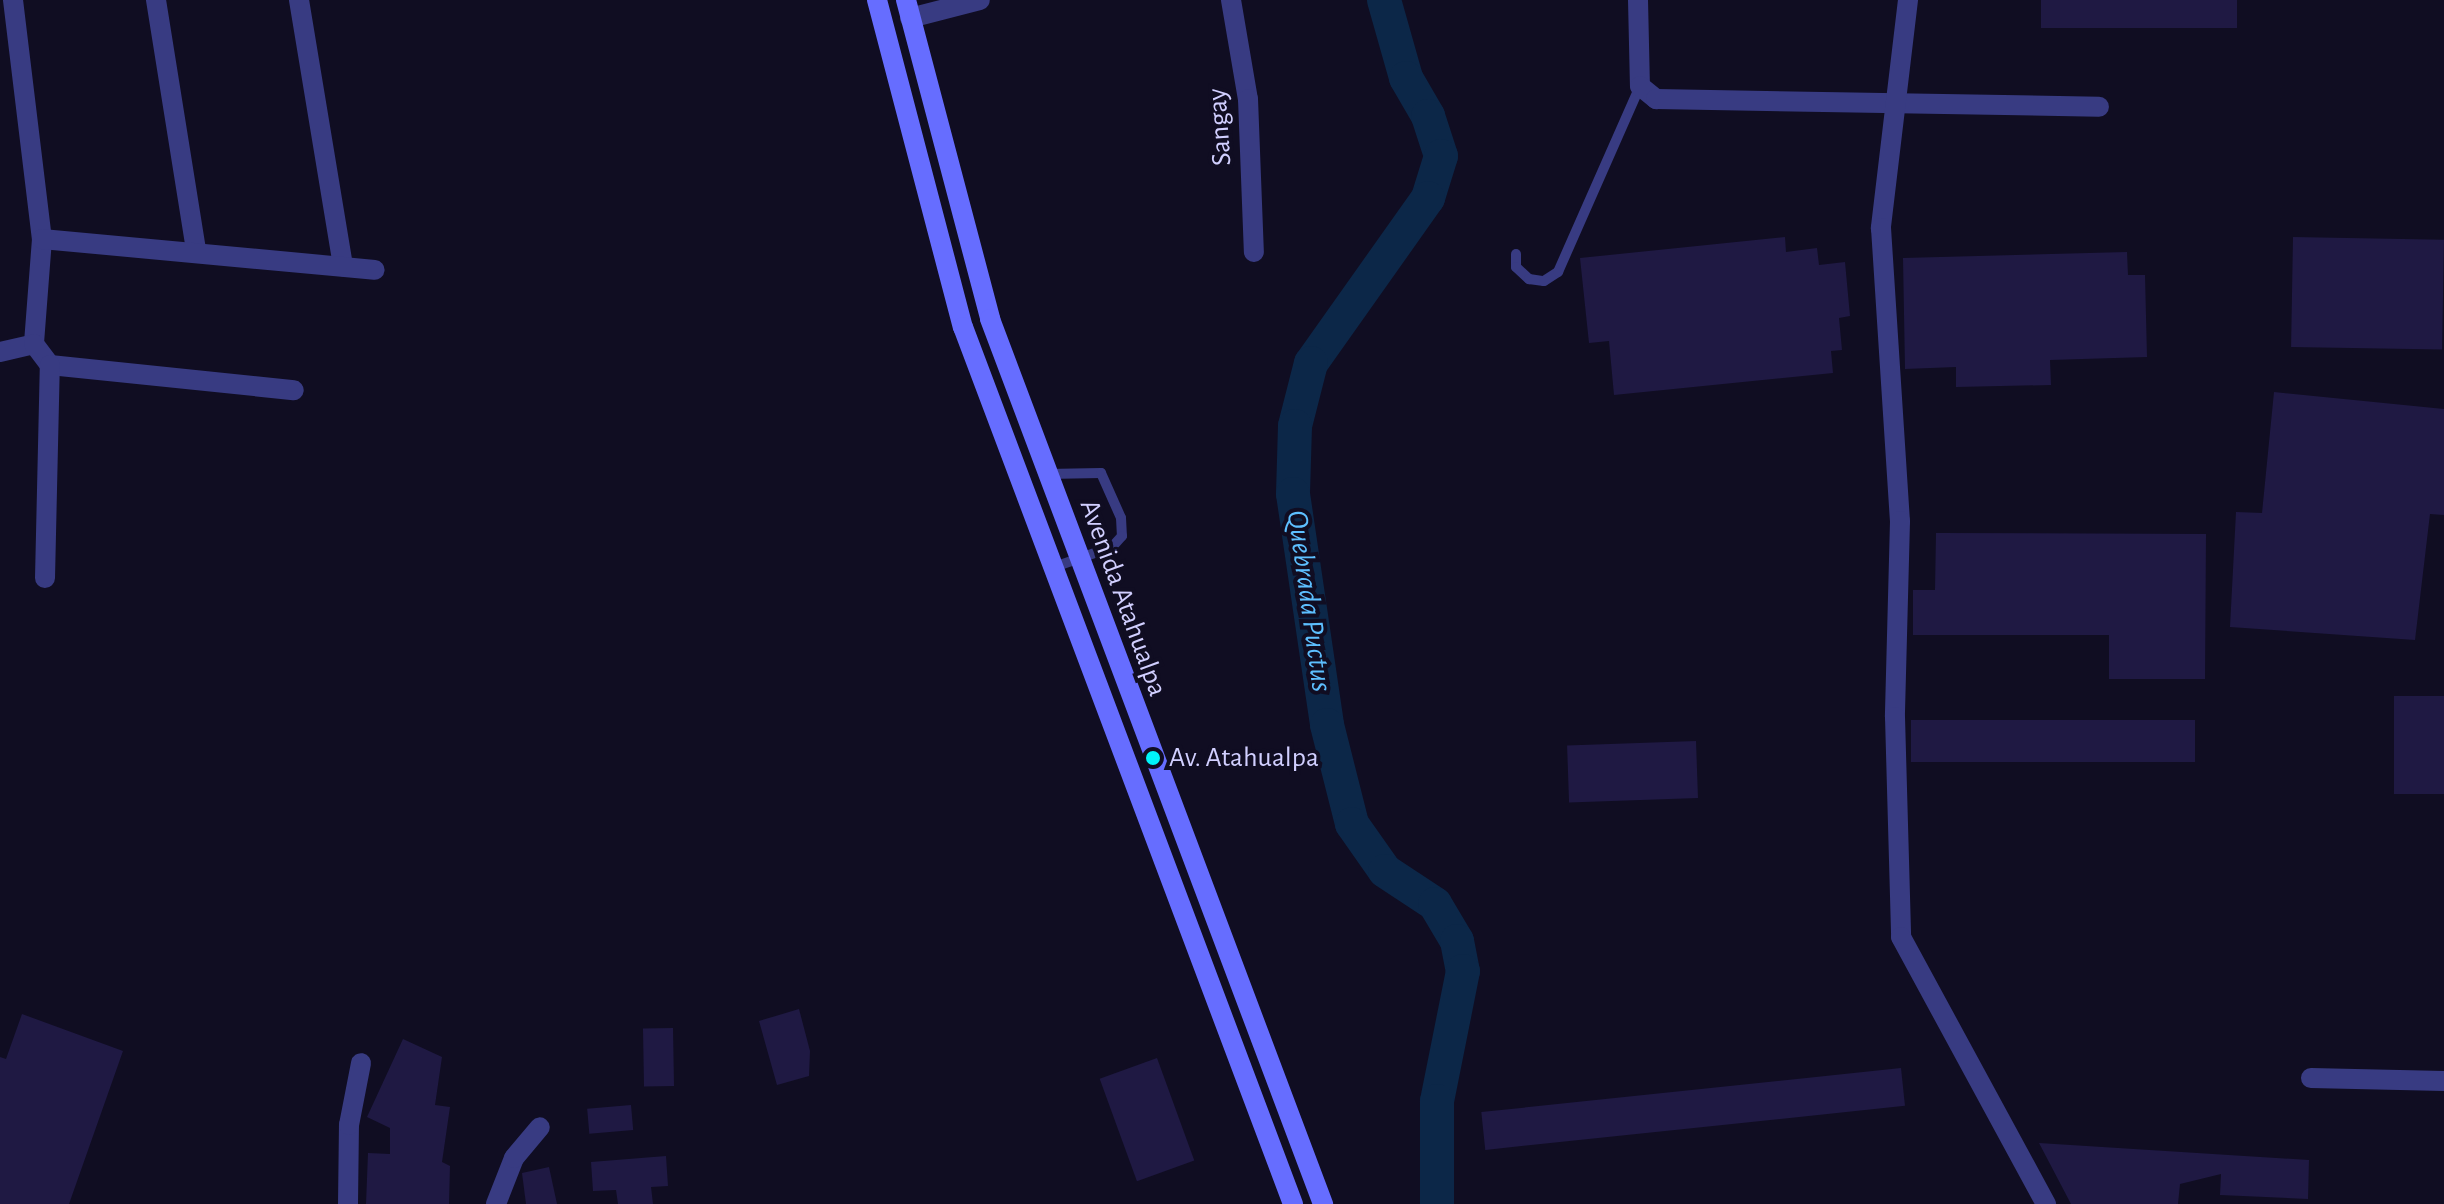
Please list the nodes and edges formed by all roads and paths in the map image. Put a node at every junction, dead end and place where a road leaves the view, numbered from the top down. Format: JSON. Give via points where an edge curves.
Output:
{"nodes":[{"id":1,"x":13,"y":0,"type":"edge"},
{"id":2,"x":156,"y":0,"type":"edge"},
{"id":3,"x":299,"y":0,"type":"edge"},
{"id":4,"x":877,"y":0,"type":"edge"},
{"id":5,"x":980,"y":0,"type":"edge"},
{"id":6,"x":1231,"y":0,"type":"edge"},
{"id":7,"x":1638,"y":0,"type":"edge"},
{"id":8,"x":1908,"y":0,"type":"edge"},
{"id":9,"x":908,"y":9,"type":"edge"},
{"id":10,"x":1640,"y":86,"type":"junction"},
{"id":11,"x":1893,"y":100,"type":"junction"},
{"id":12,"x":2099,"y":107,"type":"dead end"},
{"id":13,"x":962,"y":211,"type":"junction"},
{"id":14,"x":934,"y":219,"type":"junction"},
{"id":15,"x":42,"y":239,"type":"junction"},
{"id":16,"x":196,"y":251,"type":"junction"},
{"id":17,"x":1254,"y":252,"type":"dead end"},
{"id":18,"x":1516,"y":254,"type":"dead end"},
{"id":19,"x":343,"y":266,"type":"junction"},
{"id":20,"x":375,"y":270,"type":"dead end"},
{"id":21,"x":34,"y":344,"type":"junction"},
{"id":22,"x":0,"y":352,"type":"edge"},
{"id":23,"x":50,"y":365,"type":"junction"},
{"id":24,"x":294,"y":390,"type":"dead end"},
{"id":25,"x":1044,"y":466,"type":"junction"},
{"id":26,"x":1014,"y":467,"type":"junction"},
{"id":27,"x":1078,"y":559,"type":"junction"},
{"id":28,"x":1051,"y":568,"type":"junction"},
{"id":29,"x":45,"y":578,"type":"dead end"},
{"id":30,"x":1149,"y":745,"type":"junction"},
{"id":31,"x":1122,"y":756,"type":"junction"},
{"id":32,"x":1243,"y":993,"type":"junction"},
{"id":33,"x":1216,"y":1003,"type":"junction"},
{"id":34,"x":361,"y":1063,"type":"dead end"},
{"id":35,"x":2311,"y":1078,"type":"dead end"},
{"id":36,"x":2444,"y":1081,"type":"edge"},
{"id":37,"x":540,"y":1127,"type":"dead end"},
{"id":38,"x":348,"y":1204,"type":"edge"},
{"id":39,"x":496,"y":1204,"type":"edge"},
{"id":40,"x":1293,"y":1204,"type":"edge"},
{"id":41,"x":1323,"y":1204,"type":"edge"},
{"id":42,"x":2046,"y":1204,"type":"edge"}],
"edges":[{"from":1,"to":15,"type":"street"},
{"from":2,"to":16,"type":"street"},
{"from":3,"to":19,"type":"street"},
{"from":4,"to":14,"type":"main road","name":"Avenida Atahualpa"},
{"from":5,"to":9,"type":"street"},
{"from":6,"to":17,"type":"street","name":"Sangay","via":[[1248,99]]},
{"from":7,"to":10,"type":"street"},
{"from":8,"to":11,"type":"street"},
{"from":9,"to":13,"type":"main road","name":"Avenida Atahualpa"},
{"from":10,"to":11,"type":"street","via":[[1656,99]]},
{"from":10,"to":18,"type":"lane","via":[[1558,272],[1544,281],[1529,279],[1516,267]]},
{"from":11,"to":12,"type":"street"},
{"from":11,"to":42,"type":"street","via":[[1881,228],[1900,521],[1895,717],[1901,937]]},
{"from":13,"to":14,"type":"main road"},
{"from":13,"to":25,"type":"main road","name":"Avenida Atahualpa","via":[[990,319]]},
{"from":14,"to":26,"type":"main road","name":"Avenida Atahualpa","via":[[963,327]]},
{"from":15,"to":16,"type":"street"},
{"from":15,"to":21,"type":"street"},
{"from":16,"to":19,"type":"street"},
{"from":19,"to":20,"type":"street"},
{"from":21,"to":22,"type":"street"},
{"from":21,"to":23,"type":"street"},
{"from":23,"to":24,"type":"street"},
{"from":23,"to":29,"type":"street"},
{"from":25,"to":26,"type":"main road"},
{"from":25,"to":27,"type":"main road","name":"Avenida Atahualpa"},
{"from":25,"to":27,"type":"lane","via":[[1101,473],[1110,483],[1122,536],[1112,547]]},
{"from":26,"to":28,"type":"main road","name":"Avenida Atahualpa"},
{"from":27,"to":28,"type":"lane"},
{"from":27,"to":30,"type":"main road","name":"Avenida Atahualpa"},
{"from":28,"to":31,"type":"main road","name":"Avenida Atahualpa"},
{"from":30,"to":31,"type":"main road"},
{"from":30,"to":32,"type":"main road","name":"Avenida Atahualpa"},
{"from":31,"to":33,"type":"main road","name":"Avenida Atahualpa"},
{"from":32,"to":33,"type":"main road"},
{"from":32,"to":41,"type":"main road","name":"Avenida Atahualpa"},
{"from":33,"to":40,"type":"main road","name":"Avenida Atahualpa"},
{"from":34,"to":38,"type":"street","via":[[349,1125]]},
{"from":35,"to":36,"type":"street"},
{"from":37,"to":39,"type":"street","via":[[514,1158]]}]}
